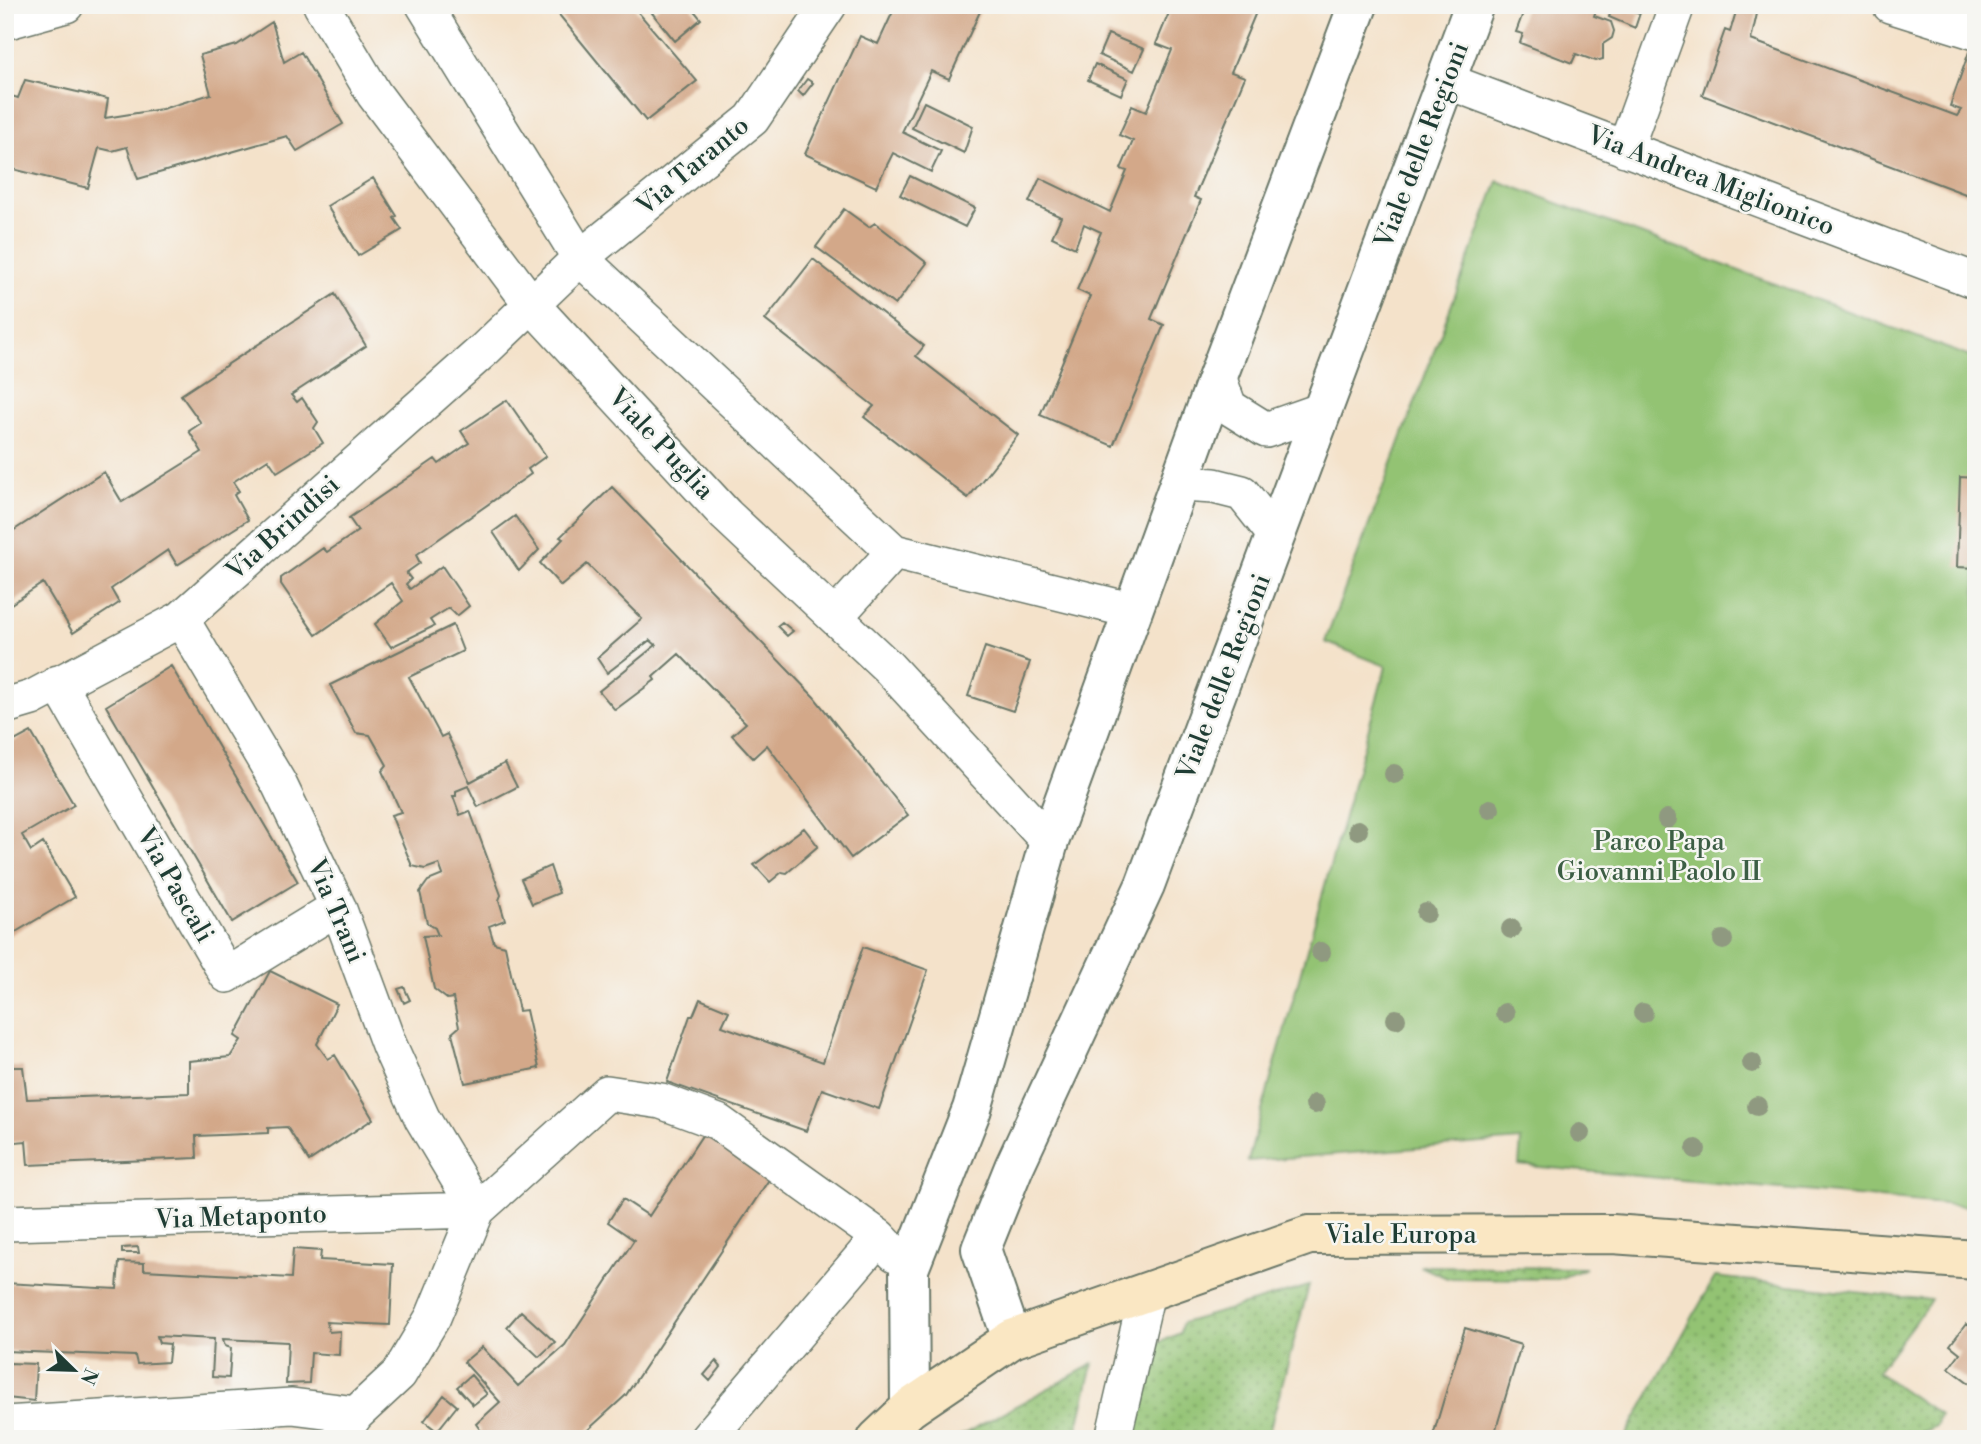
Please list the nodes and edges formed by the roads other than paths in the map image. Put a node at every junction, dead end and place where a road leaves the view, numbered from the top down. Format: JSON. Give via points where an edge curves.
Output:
{"nodes":[{"id":1,"x":66,"y":5,"type":"edge"},
{"id":2,"x":321,"y":5,"type":"edge"},
{"id":3,"x":424,"y":5,"type":"edge"},
{"id":4,"x":829,"y":5,"type":"edge"},
{"id":5,"x":1358,"y":5,"type":"edge"},
{"id":6,"x":1474,"y":5,"type":"edge"},
{"id":7,"x":1677,"y":5,"type":"edge"},
{"id":8,"x":1890,"y":5,"type":"edge"},
{"id":9,"x":5,"y":22,"type":"edge"},
{"id":10,"x":1976,"y":32,"type":"edge"},
{"id":11,"x":1447,"y":81,"type":"junction"},
{"id":12,"x":1625,"y":149,"type":"junction"},
{"id":13,"x":580,"y":258,"type":"junction"},
{"id":14,"x":1976,"y":282,"type":"edge"},
{"id":15,"x":532,"y":305,"type":"junction"},
{"id":16,"x":1218,"y":376,"type":"junction"},
{"id":17,"x":1320,"y":411,"type":"junction"},
{"id":18,"x":1181,"y":484,"type":"junction"},
{"id":19,"x":1276,"y":536,"type":"junction"},
{"id":20,"x":894,"y":552,"type":"junction"},
{"id":21,"x":1134,"y":611,"type":"junction"},
{"id":22,"x":835,"y":617,"type":"junction"},
{"id":23,"x":181,"y":619,"type":"junction"},
{"id":24,"x":58,"y":683,"type":"junction"},
{"id":25,"x":5,"y":706,"type":"edge"},
{"id":26,"x":1049,"y":842,"type":"junction"},
{"id":27,"x":338,"y":907,"type":"junction"},
{"id":28,"x":477,"y":1210,"type":"junction"},
{"id":29,"x":5,"y":1223,"type":"edge"},
{"id":30,"x":878,"y":1237,"type":"junction"},
{"id":31,"x":1976,"y":1260,"type":"edge"},
{"id":32,"x":909,"y":1269,"type":"junction"},
{"id":33,"x":1147,"y":1292,"type":"junction"},
{"id":34,"x":1012,"y":1339,"type":"junction"},
{"id":35,"x":910,"y":1408,"type":"junction"},
{"id":36,"x":5,"y":1424,"type":"edge"},
{"id":37,"x":347,"y":1426,"type":"edge"},
{"id":38,"x":707,"y":1439,"type":"edge"},
{"id":39,"x":877,"y":1439,"type":"edge"},
{"id":40,"x":1113,"y":1439,"type":"edge"}],
"edges":[{"from":1,"to":9,"type":"street"},
{"from":2,"to":15,"type":"street","name":"Viale Puglia","via":[[374,94]]},
{"from":3,"to":13,"type":"street"},
{"from":4,"to":13,"type":"street","name":"Via Taranto","via":[[752,120]]},
{"from":5,"to":16,"type":"street"},
{"from":6,"to":11,"type":"street","name":"Viale delle Regioni"},
{"from":7,"to":12,"type":"street"},
{"from":8,"to":10,"type":"street"},
{"from":11,"to":12,"type":"street","name":"Via Andrea Miglionico"},
{"from":11,"to":17,"type":"street","name":"Viale delle Regioni"},
{"from":12,"to":14,"type":"street","name":"Via Andrea Miglionico"},
{"from":13,"to":15,"type":"street","name":"Via Taranto"},
{"from":13,"to":20,"type":"street"},
{"from":15,"to":22,"type":"street","name":"Viale Puglia","via":[[726,515]]},
{"from":15,"to":23,"type":"street","name":"Via Brindisi"},
{"from":16,"to":17,"type":"street","via":[[1229,407],[1266,430]]},
{"from":16,"to":18,"type":"street"},
{"from":17,"to":19,"type":"street","name":"Viale delle Regioni"},
{"from":18,"to":19,"type":"street","via":[[1213,485],[1242,493]]},
{"from":18,"to":21,"type":"street"},
{"from":19,"to":34,"type":"street","name":"Viale delle Regioni","via":[[1145,885],[1014,1167],[981,1249]]},
{"from":20,"to":21,"type":"street"},
{"from":20,"to":22,"type":"street"},
{"from":21,"to":26,"type":"street"},
{"from":22,"to":26,"type":"street","name":"Viale Puglia","via":[[888,667]]},
{"from":23,"to":24,"type":"street","name":"Via Brindisi"},
{"from":23,"to":27,"type":"street","name":"Via Trani","via":[[279,784]]},
{"from":24,"to":25,"type":"street","name":"Via Brindisi"},
{"from":24,"to":27,"type":"street","name":"Via Pascali","via":[[227,975]]},
{"from":26,"to":32,"type":"street","via":[[972,1109]]},
{"from":27,"to":28,"type":"street","name":"Via Trani","via":[[389,1045],[422,1118]]},
{"from":28,"to":29,"type":"street","name":"Via Metaponto"},
{"from":28,"to":30,"type":"street","via":[[607,1093],[661,1101],[718,1122]]},
{"from":28,"to":37,"type":"street","via":[[433,1317],[399,1374]]},
{"from":30,"to":32,"type":"street"},
{"from":30,"to":38,"type":"street"},
{"from":31,"to":33,"type":"main road","name":"Viale Europa","via":[[1612,1234],[1309,1235]]},
{"from":32,"to":35,"type":"street"},
{"from":33,"to":34,"type":"main road","name":"Viale Europa"},
{"from":33,"to":40,"type":"street"},
{"from":34,"to":35,"type":"main road","name":"Viale Europa"},
{"from":35,"to":39,"type":"main road","name":"Viale Europa"},
{"from":36,"to":37,"type":"street","via":[[292,1406]]}]}
